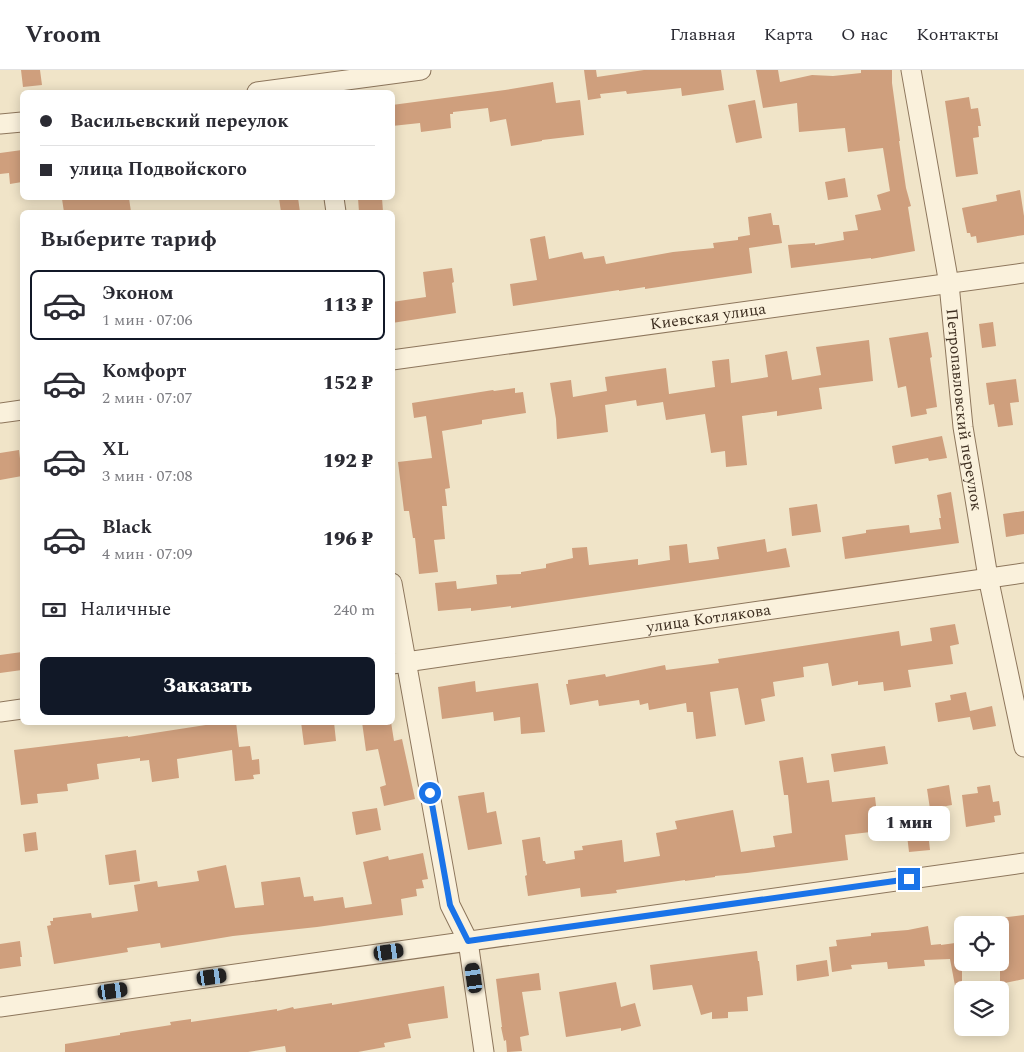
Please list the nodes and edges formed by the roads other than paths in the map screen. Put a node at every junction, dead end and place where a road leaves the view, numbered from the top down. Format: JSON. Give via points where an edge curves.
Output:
{"nodes":[{"id":1,"x":421,"y":70,"type":"edge"},
{"id":2,"x":911,"y":70,"type":"edge"},
{"id":3,"x":319,"y":82,"type":"edge"},
{"id":4,"x":269,"y":90,"type":"edge"},
{"id":5,"x":20,"y":122,"type":"edge"},
{"id":6,"x":0,"y":124,"type":"edge"},
{"id":7,"x":1024,"y":273,"type":"edge"},
{"id":8,"x":948,"y":284,"type":"junction"},
{"id":9,"x":395,"y":360,"type":"edge"},
{"id":10,"x":20,"y":410,"type":"edge"},
{"id":11,"x":0,"y":413,"type":"edge"},
{"id":12,"x":1024,"y":573,"type":"edge"},
{"id":13,"x":988,"y":577,"type":"junction"},
{"id":14,"x":395,"y":613,"type":"edge"},
{"id":15,"x":400,"y":663,"type":"edge"},
{"id":16,"x":20,"y":709,"type":"edge"},
{"id":17,"x":0,"y":712,"type":"edge"},
{"id":18,"x":1024,"y":747,"type":"edge"},
{"id":19,"x":1024,"y":863,"type":"edge"},
{"id":20,"x":468,"y":941,"type":"junction"},
{"id":21,"x":0,"y":1007,"type":"edge"},
{"id":22,"x":484,"y":1052,"type":"edge"}],
"edges":[{"from":1,"to":3,"type":"street"},
{"from":2,"to":8,"type":"street","name":"Петропавловский переулок"},
{"from":3,"to":4,"type":"street"},
{"from":5,"to":6,"type":"street"},
{"from":7,"to":8,"type":"street","name":"Киевская улица"},
{"from":8,"to":9,"type":"street","name":"Киевская улица"},
{"from":8,"to":13,"type":"street","name":"Петропавловский переулок","via":[[963,427]]},
{"from":10,"to":11,"type":"street"},
{"from":12,"to":13,"type":"street","name":"улица Котлякова"},
{"from":13,"to":15,"type":"street","name":"улица Котлякова"},
{"from":13,"to":18,"type":"street","name":"Петропавловский переулок"},
{"from":14,"to":15,"type":"street"},
{"from":15,"to":20,"type":"street","via":[[450,905]]},
{"from":16,"to":17,"type":"street"},
{"from":19,"to":20,"type":"street"},
{"from":20,"to":21,"type":"street"},
{"from":20,"to":22,"type":"street"}]}
